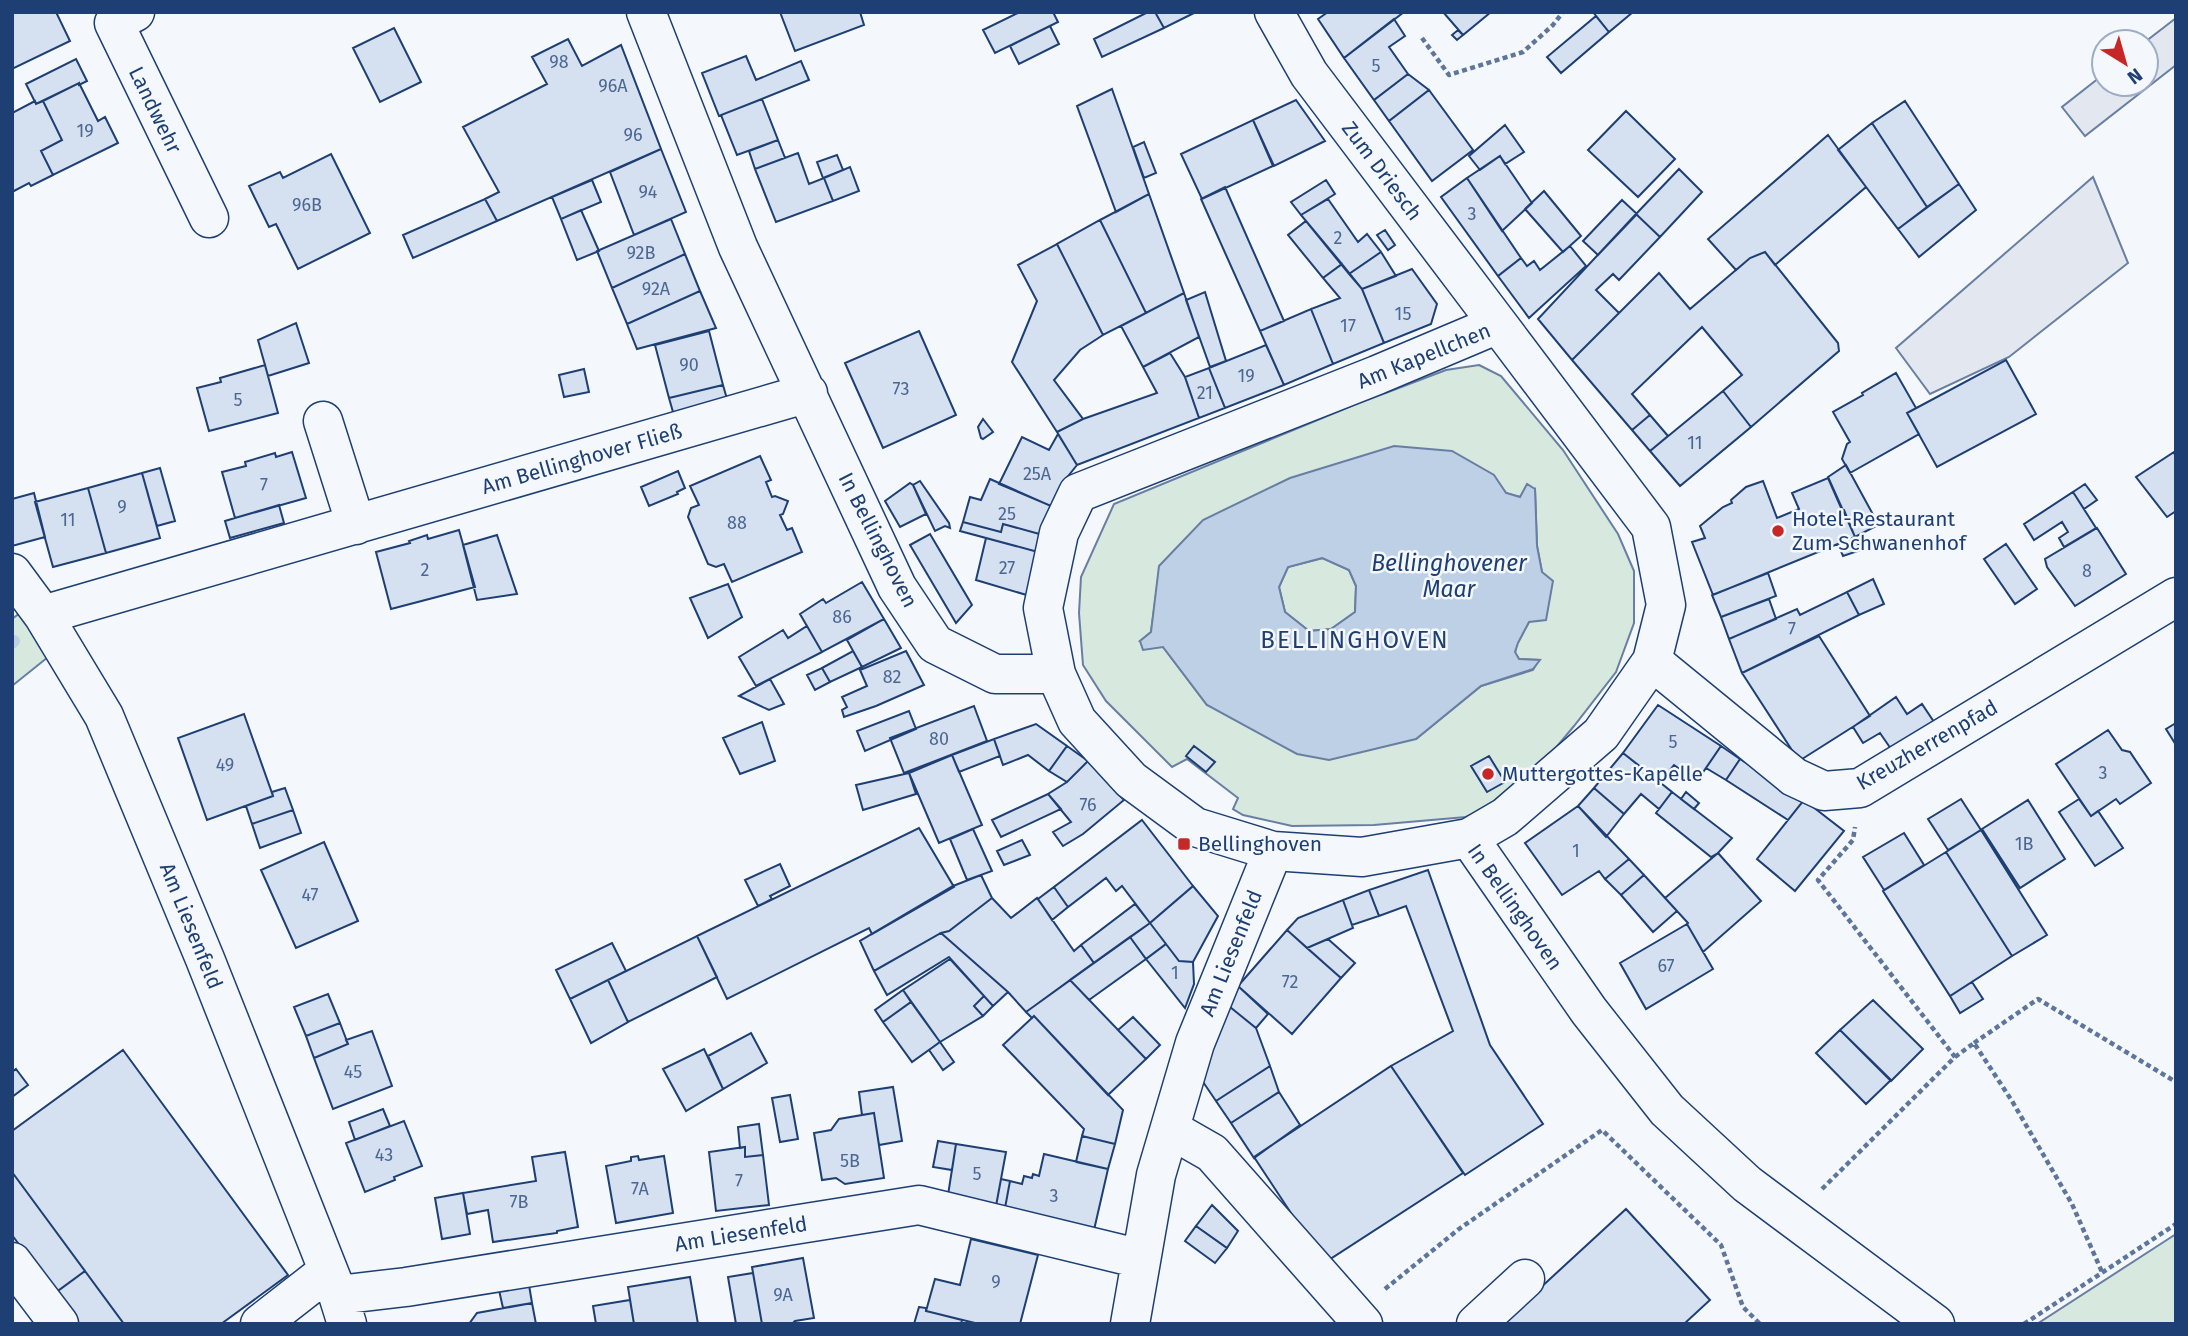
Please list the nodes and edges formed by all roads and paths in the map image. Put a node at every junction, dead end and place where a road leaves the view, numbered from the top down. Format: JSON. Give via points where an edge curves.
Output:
{"nodes":[{"id":1,"x":135,"y":12,"type":"edge"},
{"id":2,"x":646,"y":12,"type":"edge"},
{"id":3,"x":1274,"y":12,"type":"edge"},
{"id":4,"x":1563,"y":12,"type":"edge"},
{"id":5,"x":1422,"y":38,"type":"dead end"},
{"id":6,"x":209,"y":218,"type":"dead end"},
{"id":7,"x":1498,"y":324,"type":"junction"},
{"id":8,"x":808,"y":393,"type":"junction"},
{"id":9,"x":323,"y":421,"type":"dead end"},
{"id":10,"x":356,"y":525,"type":"junction"},
{"id":11,"x":12,"y":573,"type":"edge"},
{"id":12,"x":2176,"y":597,"type":"edge"},
{"id":13,"x":43,"y":615,"type":"junction"},
{"id":14,"x":1652,"y":661,"type":"junction"},
{"id":15,"x":1056,"y":674,"type":"junction"},
{"id":16,"x":1860,"y":788,"type":"junction"},
{"id":17,"x":1469,"y":838,"type":"junction"},
{"id":18,"x":1273,"y":851,"type":"junction"},
{"id":19,"x":1974,"y":1043,"type":"junction"},
{"id":20,"x":1955,"y":1057,"type":"junction"},
{"id":21,"x":2176,"y":1082,"type":"edge"},
{"id":22,"x":1170,"y":1129,"type":"junction"},
{"id":23,"x":1794,"y":1219,"type":"junction"},
{"id":24,"x":2176,"y":1224,"type":"edge"},
{"id":25,"x":1141,"y":1259,"type":"junction"},
{"id":26,"x":12,"y":1262,"type":"edge"},
{"id":27,"x":2102,"y":1272,"type":"junction"},
{"id":28,"x":1525,"y":1279,"type":"dead end"},
{"id":29,"x":337,"y":1297,"type":"edge"},
{"id":30,"x":1358,"y":1319,"type":"edge"},
{"id":31,"x":59,"y":1324,"type":"edge"},
{"id":32,"x":260,"y":1324,"type":"edge"},
{"id":33,"x":1130,"y":1324,"type":"edge"},
{"id":34,"x":1476,"y":1324,"type":"edge"},
{"id":35,"x":1760,"y":1324,"type":"edge"},
{"id":36,"x":1935,"y":1324,"type":"edge"},
{"id":37,"x":2024,"y":1324,"type":"edge"}],
"edges":[{"from":1,"to":6,"type":"street","name":"Landwehr","via":[[114,23]]},
{"from":2,"to":8,"type":"street","name":"In Bellinghoven","via":[[738,247]]},
{"from":3,"to":7,"type":"street","name":"Zum Driesch","via":[[1309,74]]},
{"from":4,"to":5,"type":"path","via":[[1523,52],[1449,75]]},
{"from":7,"to":14,"type":"street","name":"Am Kapellchen","via":[[1651,527],[1666,605]]},
{"from":7,"to":15,"type":"street","name":"Am Kapellchen","via":[[1078,493],[1059,533],[1043,608]]},
{"from":8,"to":10,"type":"street","name":"Am Bellinghover Fließ"},
{"from":8,"to":15,"type":"street","name":"In Bellinghoven","via":[[897,587],[935,644],[995,674]]},
{"from":9,"to":10,"type":"street"},
{"from":10,"to":13,"type":"street","name":"Am Bellinghover Fließ"},
{"from":11,"to":13,"type":"street","name":"Am Liesenfeld"},
{"from":12,"to":16,"type":"street","name":"Kreuzherrenpfad"},
{"from":13,"to":29,"type":"street","name":"Am Liesenfeld","via":[[104,716]]},
{"from":14,"to":16,"type":"street","name":"Kreuzherrenpfad","via":[[1794,777],[1824,791]]},
{"from":14,"to":17,"type":"street","name":"Am Kapellchen","via":[[1601,734],[1505,817]]},
{"from":15,"to":18,"type":"street","name":"In Bellinghoven","via":[[1077,721],[1131,780],[1195,827]]},
{"from":16,"to":20,"type":"path","via":[[1853,840],[1818,880]]},
{"from":17,"to":18,"type":"street","name":"In Bellinghoven","via":[[1362,857]]},
{"from":17,"to":23,"type":"street","name":"In Bellinghoven","via":[[1589,1010],[1667,1110],[1747,1184]]},
{"from":18,"to":22,"type":"street","name":"Am Liesenfeld","via":[[1195,1042]]},
{"from":19,"to":20,"type":"path"},
{"from":19,"to":21,"type":"path","via":[[2038,999]]},
{"from":19,"to":27,"type":"path","via":[[2072,1205]]},
{"from":20,"to":23,"type":"path"},
{"from":22,"to":25,"type":"street","name":"Am Liesenfeld","via":[[1156,1175]]},
{"from":22,"to":30,"type":"street","via":[[1212,1153]]},
{"from":23,"to":36,"type":"street","name":"In Bellinghoven"},
{"from":24,"to":27,"type":"path"},
{"from":25,"to":29,"type":"street","name":"Am Liesenfeld","via":[[919,1205]]},
{"from":25,"to":33,"type":"street","name":"Am Liesenfeld"},
{"from":26,"to":31,"type":"street"},
{"from":27,"to":37,"type":"path"},
{"from":28,"to":34,"type":"street"},
{"from":29,"to":32,"type":"street"},
{"from":30,"to":35,"type":"path","via":[[1459,1228],[1602,1130],[1721,1245],[1743,1307]]}]}
